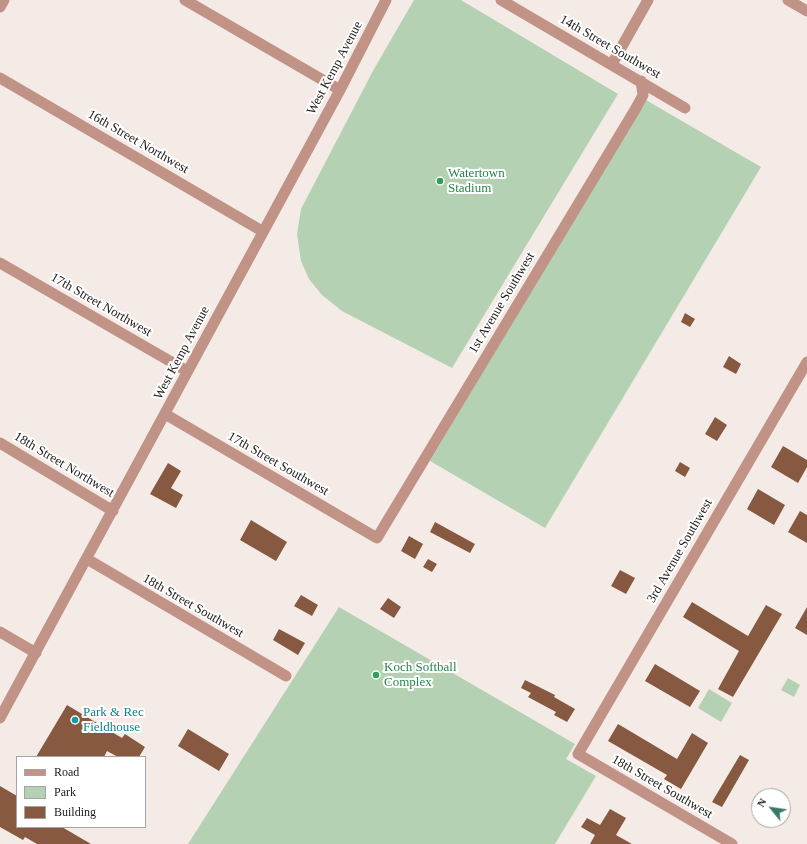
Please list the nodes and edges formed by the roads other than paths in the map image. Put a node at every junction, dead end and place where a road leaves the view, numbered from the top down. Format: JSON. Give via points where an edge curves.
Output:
{"nodes":[{"id":1,"x":4,"y":0,"type":"edge"},
{"id":2,"x":185,"y":0,"type":"edge"},
{"id":3,"x":386,"y":0,"type":"edge"},
{"id":4,"x":500,"y":0,"type":"edge"},
{"id":5,"x":648,"y":0,"type":"edge"},
{"id":6,"x":788,"y":0,"type":"edge"},
{"id":7,"x":0,"y":7,"type":"edge"},
{"id":8,"x":807,"y":11,"type":"edge"},
{"id":9,"x":612,"y":64,"type":"junction"},
{"id":10,"x":0,"y":78,"type":"edge"},
{"id":11,"x":641,"y":81,"type":"junction"},
{"id":12,"x":340,"y":90,"type":"junction"},
{"id":13,"x":685,"y":108,"type":"dead end"},
{"id":14,"x":262,"y":231,"type":"junction"},
{"id":15,"x":0,"y":263,"type":"edge"},
{"id":16,"x":807,"y":362,"type":"edge"},
{"id":17,"x":187,"y":370,"type":"junction"},
{"id":18,"x":165,"y":414,"type":"junction"},
{"id":19,"x":0,"y":443,"type":"edge"},
{"id":20,"x":113,"y":511,"type":"junction"},
{"id":21,"x":377,"y":538,"type":"joint"},
{"id":22,"x":87,"y":559,"type":"junction"},
{"id":23,"x":0,"y":632,"type":"edge"},
{"id":24,"x":36,"y":653,"type":"junction"},
{"id":25,"x":286,"y":676,"type":"dead end"},
{"id":26,"x":0,"y":718,"type":"edge"},
{"id":27,"x":578,"y":754,"type":"joint"},
{"id":28,"x":732,"y":844,"type":"edge"}],
"edges":[{"from":1,"to":7,"type":"street"},
{"from":2,"to":12,"type":"street"},
{"from":3,"to":12,"type":"street","name":"West Kemp Avenue"},
{"from":4,"to":9,"type":"street","name":"14th Street Southwest"},
{"from":5,"to":9,"type":"street"},
{"from":6,"to":8,"type":"street"},
{"from":9,"to":11,"type":"street","name":"14th Street Southwest"},
{"from":10,"to":14,"type":"street","name":"16th Street Northwest"},
{"from":11,"to":13,"type":"street","name":"14th Street Southwest"},
{"from":11,"to":21,"type":"street","name":"1st Avenue Southwest","via":[[643,95],[636,108]]},
{"from":12,"to":14,"type":"street","name":"West Kemp Avenue"},
{"from":14,"to":17,"type":"street","name":"West Kemp Avenue"},
{"from":15,"to":17,"type":"street","name":"17th Street Northwest"},
{"from":16,"to":27,"type":"street","name":"3rd Avenue Southwest"},
{"from":17,"to":18,"type":"street","name":"West Kemp Avenue"},
{"from":18,"to":20,"type":"street","name":"West Kemp Avenue"},
{"from":18,"to":21,"type":"street","name":"17th Street Southwest"},
{"from":19,"to":20,"type":"street","name":"18th Street Northwest"},
{"from":20,"to":22,"type":"street","name":"West Kemp Avenue"},
{"from":22,"to":24,"type":"street","name":"West Kemp Avenue"},
{"from":22,"to":25,"type":"street","name":"18th Street Southwest"},
{"from":23,"to":24,"type":"street"},
{"from":24,"to":26,"type":"street","name":"West Kemp Avenue"},
{"from":27,"to":28,"type":"street","name":"18th Street Southwest"}]}
